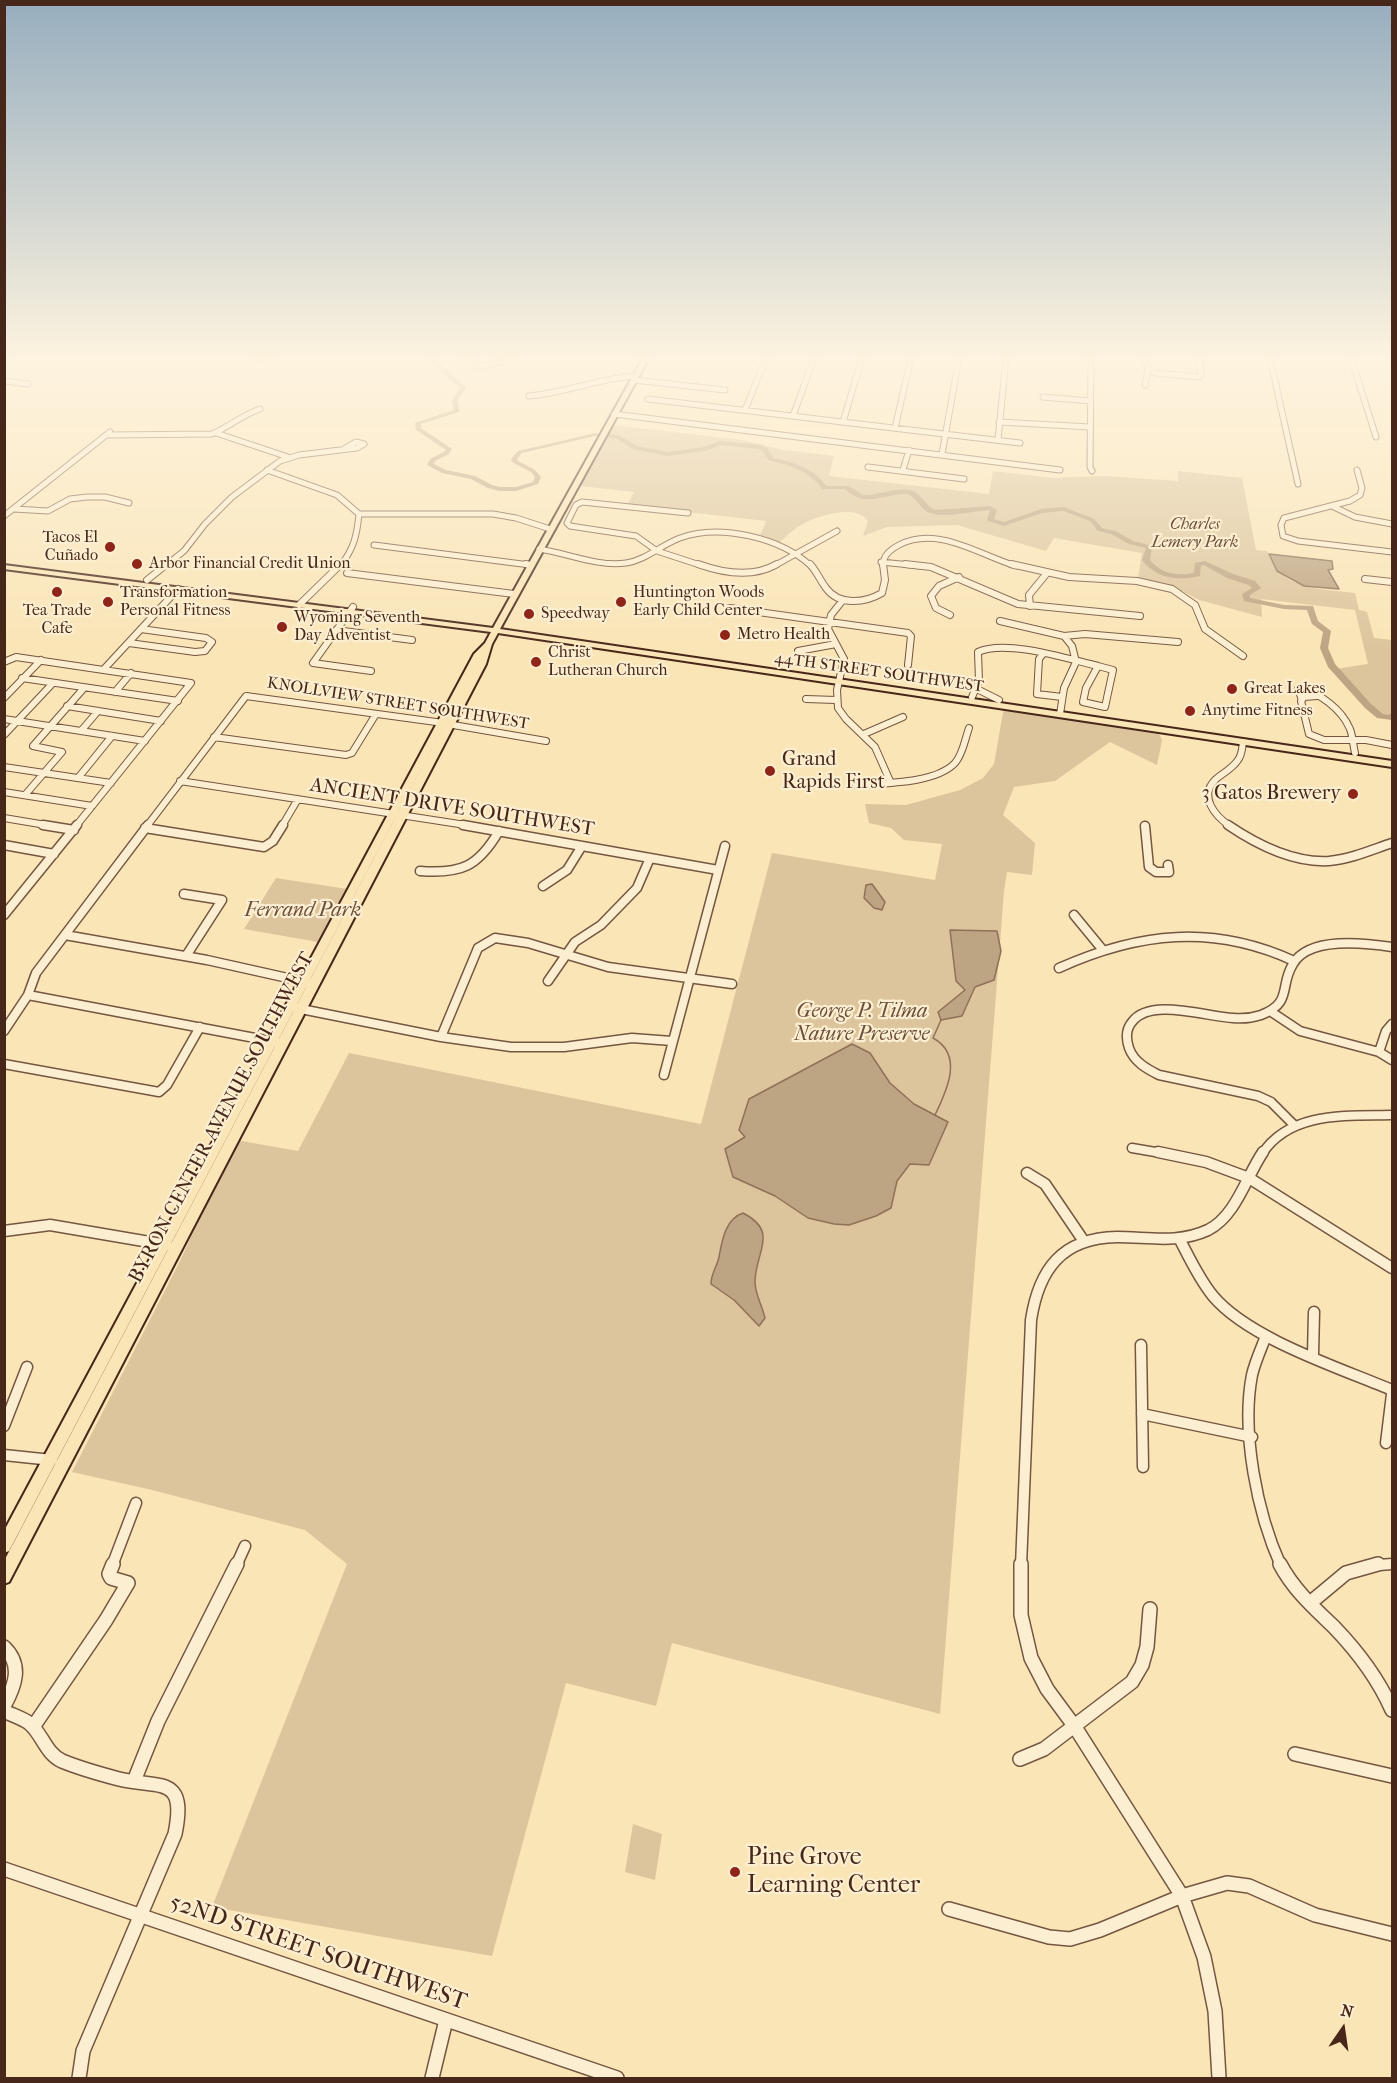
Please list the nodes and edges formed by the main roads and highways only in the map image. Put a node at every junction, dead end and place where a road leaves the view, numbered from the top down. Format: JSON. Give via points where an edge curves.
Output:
{"nodes":[{"id":1,"x":591,"y":455,"type":"edge"},
{"id":2,"x":4,"y":562,"type":"edge"},
{"id":3,"x":37,"y":566,"type":"junction"},
{"id":4,"x":4,"y":567,"type":"edge"},
{"id":5,"x":28,"y":570,"type":"junction"},
{"id":6,"x":99,"y":574,"type":"junction"},
{"id":7,"x":89,"y":577,"type":"junction"},
{"id":8,"x":148,"y":582,"type":"junction"},
{"id":9,"x":181,"y":587,"type":"junction"},
{"id":10,"x":496,"y":628,"type":"junction"},
{"id":11,"x":739,"y":662,"type":"junction"},
{"id":12,"x":726,"y":666,"type":"junction"},
{"id":13,"x":839,"y":680,"type":"junction"},
{"id":14,"x":1060,"y":712,"type":"junction"},
{"id":15,"x":1136,"y":723,"type":"junction"},
{"id":16,"x":1243,"y":739,"type":"junction"},
{"id":17,"x":1388,"y":761,"type":"edge"},
{"id":18,"x":58,"y":1461,"type":"junction"},
{"id":19,"x":4,"y":1546,"type":"edge"},
{"id":20,"x":4,"y":1578,"type":"edge"}],
"edges":[{"from":1,"to":10,"type":"main road","name":"BYRON CENTER AVENUE SOUTHWEST"},
{"from":2,"to":3,"type":"main road","name":"44TH STREET SOUTHWEST"},
{"from":3,"to":5,"type":"main road"},
{"from":3,"to":6,"type":"main road","name":"44TH STREET SOUTHWEST"},
{"from":4,"to":5,"type":"main road","name":"44TH STREET SOUTHWEST"},
{"from":5,"to":7,"type":"main road","name":"44TH STREET SOUTHWEST"},
{"from":6,"to":7,"type":"main road"},
{"from":6,"to":8,"type":"main road","name":"44TH STREET SOUTHWEST"},
{"from":7,"to":8,"type":"main road","name":"44TH STREET SOUTHWEST"},
{"from":8,"to":9,"type":"main road","name":"44TH STREET SOUTHWEST"},
{"from":8,"to":9,"type":"main road","name":"44TH STREET SOUTHWEST"},
{"from":9,"to":10,"type":"main road","name":"44TH STREET SOUTHWEST"},
{"from":10,"to":11,"type":"main road","name":"44TH STREET SOUTHWEST"},
{"from":10,"to":12,"type":"main road","name":"44TH STREET SOUTHWEST"},
{"from":10,"to":18,"type":"main road","name":"BYRON CENTER AVENUE SOUTHWEST","via":[[478,654],[445,724]]},
{"from":11,"to":12,"type":"main road"},
{"from":11,"to":13,"type":"main road","name":"44TH STREET SOUTHWEST"},
{"from":12,"to":13,"type":"main road","name":"44TH STREET SOUTHWEST"},
{"from":13,"to":14,"type":"main road","name":"44TH STREET SOUTHWEST"},
{"from":13,"to":14,"type":"main road","name":"44TH STREET SOUTHWEST","via":[[974,693]]},
{"from":14,"to":15,"type":"main road","name":"44TH STREET SOUTHWEST"},
{"from":15,"to":16,"type":"main road","name":"44TH STREET SOUTHWEST"},
{"from":15,"to":16,"type":"main road","name":"44TH STREET SOUTHWEST"},
{"from":16,"to":17,"type":"main road","name":"44TH STREET SOUTHWEST"},
{"from":16,"to":17,"type":"main road","name":"44TH STREET SOUTHWEST"},
{"from":18,"to":19,"type":"main road","name":"BYRON CENTER AVENUE SOUTHWEST"},
{"from":18,"to":20,"type":"main road","name":"BYRON CENTER AVENUE SOUTHWEST"}]}
